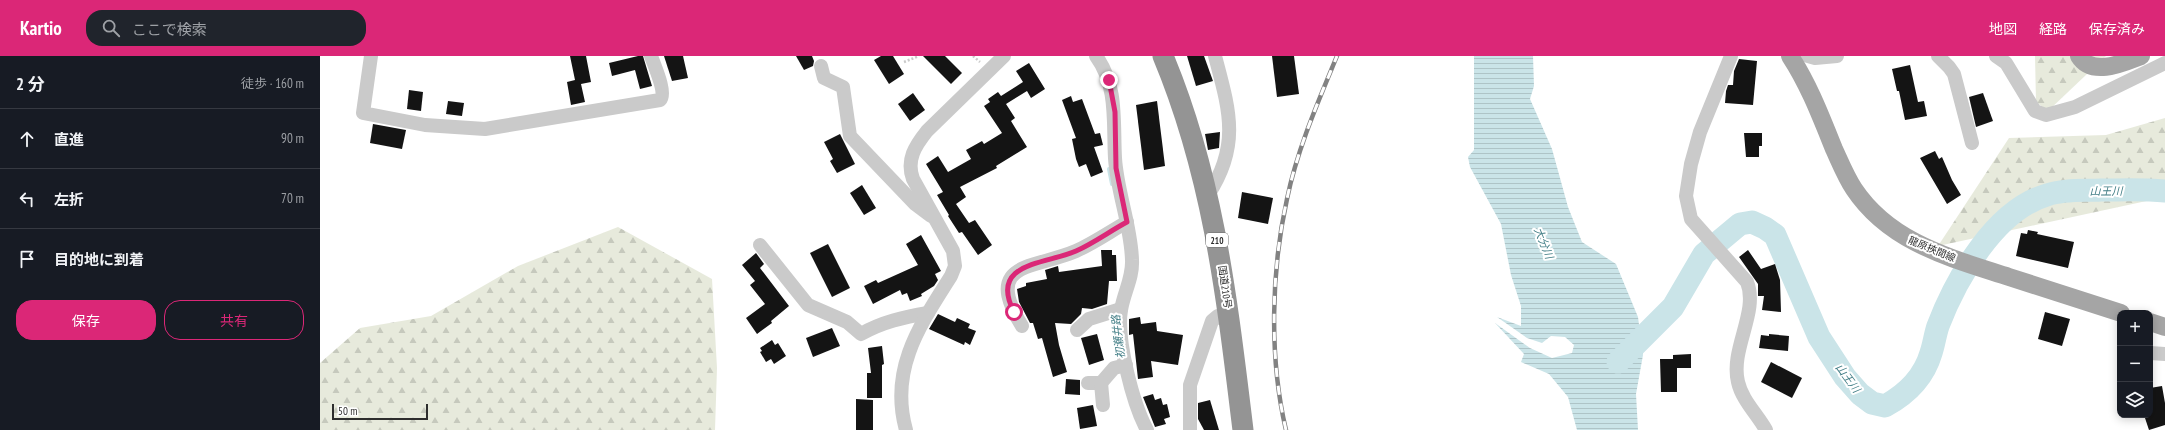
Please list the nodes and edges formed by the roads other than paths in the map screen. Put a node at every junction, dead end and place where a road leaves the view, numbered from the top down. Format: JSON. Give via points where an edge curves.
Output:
{"nodes":[{"id":1,"x":371,"y":56,"type":"edge"},
{"id":2,"x":651,"y":56,"type":"edge"},
{"id":3,"x":1004,"y":56,"type":"edge"},
{"id":4,"x":1096,"y":56,"type":"edge"},
{"id":5,"x":1163,"y":56,"type":"edge"},
{"id":6,"x":1215,"y":56,"type":"edge"},
{"id":7,"x":1731,"y":56,"type":"edge"},
{"id":8,"x":1790,"y":56,"type":"edge"},
{"id":9,"x":1808,"y":56,"type":"edge"},
{"id":10,"x":1837,"y":56,"type":"edge"},
{"id":11,"x":1938,"y":56,"type":"edge"},
{"id":12,"x":1996,"y":56,"type":"edge"},
{"id":13,"x":2079,"y":56,"type":"edge"},
{"id":14,"x":2140,"y":56,"type":"edge"},
{"id":15,"x":2165,"y":63,"type":"edge"},
{"id":16,"x":821,"y":66,"type":"dead end"},
{"id":17,"x":1972,"y":143,"type":"dead end"},
{"id":18,"x":1208,"y":195,"type":"junction"},
{"id":19,"x":933,"y":217,"type":"junction"},
{"id":20,"x":1127,"y":222,"type":"junction"},
{"id":21,"x":760,"y":245,"type":"dead end"},
{"id":22,"x":1121,"y":309,"type":"junction"},
{"id":23,"x":2117,"y":312,"type":"edge"},
{"id":24,"x":928,"y":313,"type":"junction"},
{"id":25,"x":1229,"y":315,"type":"junction"},
{"id":26,"x":2153,"y":323,"type":"edge"},
{"id":27,"x":1022,"y":326,"type":"dead end"},
{"id":28,"x":2165,"y":327,"type":"edge"},
{"id":29,"x":1077,"y":330,"type":"dead end"},
{"id":30,"x":2153,"y":353,"type":"edge"},
{"id":31,"x":2165,"y":354,"type":"edge"},
{"id":32,"x":1126,"y":365,"type":"junction"},
{"id":33,"x":1103,"y":405,"type":"dead end"},
{"id":34,"x":906,"y":430,"type":"edge"},
{"id":35,"x":1147,"y":430,"type":"edge"},
{"id":36,"x":1190,"y":430,"type":"edge"},
{"id":37,"x":1243,"y":430,"type":"edge"},
{"id":38,"x":1766,"y":430,"type":"edge"}],
"edges":[{"from":1,"to":2,"type":"street","via":[[363,113],[425,125],[485,129],[660,100],[663,94],[661,82]]},
{"from":3,"to":19,"type":"street","via":[[927,131],[913,153],[910,172]]},
{"from":4,"to":20,"type":"street","via":[[1106,71],[1112,93],[1116,168]]},
{"from":5,"to":18,"type":"highway","name":"国道210号","number":"210","via":[[1187,119]]},
{"from":6,"to":18,"type":"street","via":[[1228,104],[1229,138],[1222,170]]},
{"from":7,"to":38,"type":"street","via":[[1708,111],[1691,164],[1686,196],[1691,219],[1747,282],[1750,292],[1736,374],[1742,392]]},
{"from":8,"to":23,"type":"main road","name":"龍原挾間線","via":[[1805,81],[1848,179],[1874,214],[1900,235],[1937,252]]},
{"from":9,"to":10,"type":"street"},
{"from":11,"to":17,"type":"street","via":[[1954,74]]},
{"from":12,"to":15,"type":"street","via":[[2006,63],[2035,111],[2046,115],[2075,107]]},
{"from":13,"to":14,"type":"main road","via":[[2087,65],[2097,67],[2116,65]]},
{"from":16,"to":19,"type":"street","via":[[824,78],[843,87],[850,136],[915,204]]},
{"from":18,"to":25,"type":"highway","name":"国道210号","number":"210"},
{"from":19,"to":24,"type":"street","via":[[953,251],[955,266]]},
{"from":20,"to":22,"type":"street","via":[[1132,273]]},
{"from":20,"to":27,"type":"street","via":[[1077,250],[1026,266],[1015,273],[1009,284],[1008,294],[1011,307]]},
{"from":21,"to":24,"type":"street","via":[[808,305],[846,322],[862,334],[876,326],[904,317]]},
{"from":22,"to":29,"type":"street","via":[[1089,320]]},
{"from":22,"to":32,"type":"street","via":[[1120,322]]},
{"from":24,"to":34,"type":"street","via":[[912,342],[904,369],[901,403]]},
{"from":25,"to":36,"type":"street","via":[[1218,316],[1212,321],[1192,373],[1189,393]]},
{"from":25,"to":37,"type":"highway","name":"国道210号","number":"210"},
{"from":26,"to":28,"type":"main road"},
{"from":30,"to":31,"type":"street"},
{"from":32,"to":33,"type":"street","via":[[1114,368],[1095,382]]},
{"from":32,"to":35,"type":"street","via":[[1137,409]]}]}
